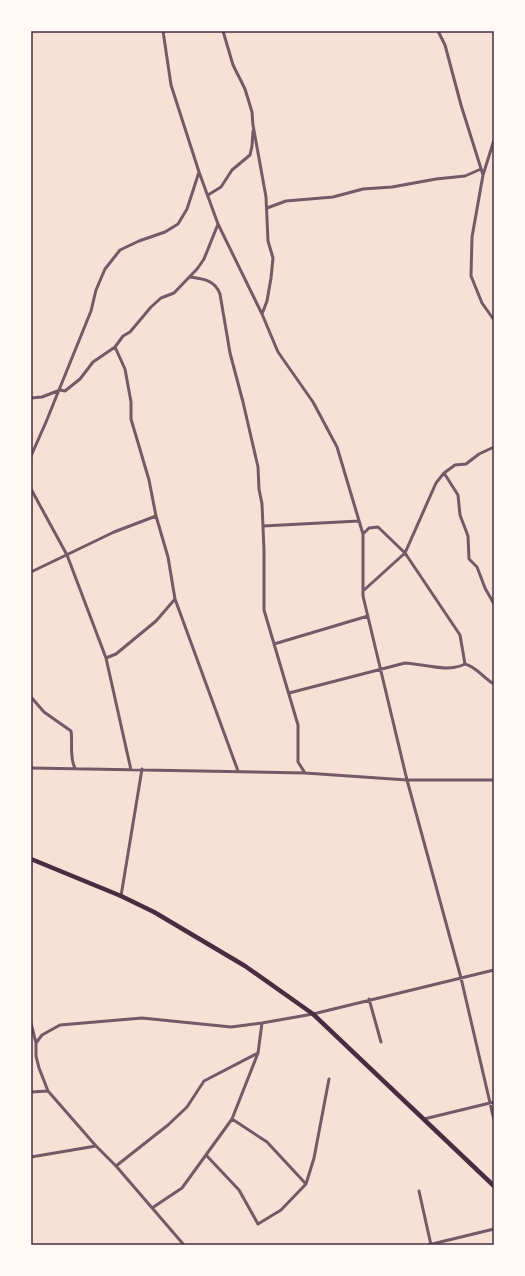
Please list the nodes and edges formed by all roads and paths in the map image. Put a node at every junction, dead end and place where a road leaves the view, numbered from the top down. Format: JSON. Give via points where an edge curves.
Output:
{"nodes":[{"id":1,"x":163,"y":31,"type":"edge"},
{"id":2,"x":223,"y":31,"type":"edge"},
{"id":3,"x":438,"y":31,"type":"edge"},
{"id":4,"x":253,"y":125,"type":"junction"},
{"id":5,"x":494,"y":140,"type":"edge"},
{"id":6,"x":481,"y":169,"type":"junction"},
{"id":7,"x":199,"y":172,"type":"junction"},
{"id":8,"x":483,"y":175,"type":"junction"},
{"id":9,"x":208,"y":195,"type":"junction"},
{"id":10,"x":267,"y":208,"type":"junction"},
{"id":11,"x":218,"y":224,"type":"junction"},
{"id":12,"x":190,"y":277,"type":"junction"},
{"id":13,"x":262,"y":314,"type":"junction"},
{"id":14,"x":494,"y":320,"type":"edge"},
{"id":15,"x":115,"y":347,"type":"junction"},
{"id":16,"x":60,"y":390,"type":"junction"},
{"id":17,"x":31,"y":398,"type":"edge"},
{"id":18,"x":494,"y":447,"type":"edge"},
{"id":19,"x":31,"y":456,"type":"edge"},
{"id":20,"x":444,"y":472,"type":"junction"},
{"id":21,"x":31,"y":489,"type":"edge"},
{"id":22,"x":156,"y":516,"type":"junction"},
{"id":23,"x":359,"y":521,"type":"junction"},
{"id":24,"x":262,"y":526,"type":"junction"},
{"id":25,"x":363,"y":534,"type":"junction"},
{"id":26,"x":404,"y":553,"type":"junction"},
{"id":27,"x":67,"y":555,"type":"junction"},
{"id":28,"x":31,"y":572,"type":"edge"},
{"id":29,"x":363,"y":591,"type":"junction"},
{"id":30,"x":175,"y":599,"type":"junction"},
{"id":31,"x":494,"y":604,"type":"edge"},
{"id":32,"x":368,"y":616,"type":"junction"},
{"id":33,"x":274,"y":644,"type":"junction"},
{"id":34,"x":106,"y":658,"type":"junction"},
{"id":35,"x":465,"y":664,"type":"junction"},
{"id":36,"x":381,"y":668,"type":"junction"},
{"id":37,"x":494,"y":684,"type":"edge"},
{"id":38,"x":289,"y":693,"type":"junction"},
{"id":39,"x":31,"y":697,"type":"edge"},
{"id":40,"x":31,"y":768,"type":"edge"},
{"id":41,"x":75,"y":768,"type":"junction"},
{"id":42,"x":142,"y":769,"type":"junction"},
{"id":43,"x":131,"y":770,"type":"junction"},
{"id":44,"x":238,"y":771,"type":"junction"},
{"id":45,"x":305,"y":773,"type":"junction"},
{"id":46,"x":407,"y":780,"type":"junction"},
{"id":47,"x":494,"y":780,"type":"edge"},
{"id":48,"x":31,"y":859,"type":"edge"},
{"id":49,"x":121,"y":896,"type":"junction"},
{"id":50,"x":494,"y":970,"type":"edge"},
{"id":51,"x":461,"y":978,"type":"junction"},
{"id":52,"x":369,"y":999,"type":"junction"},
{"id":53,"x":313,"y":1014,"type":"junction"},
{"id":54,"x":31,"y":1023,"type":"edge"},
{"id":55,"x":262,"y":1023,"type":"junction"},
{"id":56,"x":31,"y":1038,"type":"edge"},
{"id":57,"x":381,"y":1042,"type":"dead end"},
{"id":58,"x":36,"y":1043,"type":"junction"},
{"id":59,"x":31,"y":1049,"type":"edge"},
{"id":60,"x":36,"y":1049,"type":"junction"},
{"id":61,"x":258,"y":1053,"type":"junction"},
{"id":62,"x":328,"y":1079,"type":"dead end"},
{"id":63,"x":48,"y":1091,"type":"junction"},
{"id":64,"x":31,"y":1092,"type":"edge"},
{"id":65,"x":494,"y":1102,"type":"edge"},
{"id":66,"x":490,"y":1103,"type":"junction"},
{"id":67,"x":232,"y":1119,"type":"junction"},
{"id":68,"x":424,"y":1119,"type":"junction"},
{"id":69,"x":494,"y":1120,"type":"edge"},
{"id":70,"x":96,"y":1146,"type":"junction"},
{"id":71,"x":206,"y":1155,"type":"junction"},
{"id":72,"x":31,"y":1157,"type":"edge"},
{"id":73,"x":116,"y":1166,"type":"junction"},
{"id":74,"x":306,"y":1184,"type":"junction"},
{"id":75,"x":494,"y":1186,"type":"edge"},
{"id":76,"x":419,"y":1191,"type":"dead end"},
{"id":77,"x":152,"y":1208,"type":"junction"},
{"id":78,"x":494,"y":1229,"type":"edge"},
{"id":79,"x":184,"y":1245,"type":"edge"},
{"id":80,"x":430,"y":1245,"type":"edge"}],
"edges":[{"from":1,"to":7,"type":"street","via":[[171,85]]},
{"from":2,"to":4,"type":"street","via":[[233,65],[245,89]]},
{"from":3,"to":6,"type":"street","via":[[445,45]]},
{"from":4,"to":9,"type":"street","via":[[250,155],[232,170],[221,187]]},
{"from":4,"to":10,"type":"street"},
{"from":5,"to":8,"type":"street"},
{"from":6,"to":8,"type":"street"},
{"from":6,"to":10,"type":"street","via":[[465,176],[392,188],[363,189],[333,197],[286,200]]},
{"from":7,"to":9,"type":"street"},
{"from":7,"to":16,"type":"street","via":[[187,209],[178,224],[120,250],[106,269]]},
{"from":8,"to":14,"type":"street","via":[[472,237],[471,276],[482,303]]},
{"from":9,"to":11,"type":"street"},
{"from":10,"to":13,"type":"street","via":[[268,241],[272,258],[267,301]]},
{"from":11,"to":12,"type":"street","via":[[204,259]]},
{"from":11,"to":13,"type":"street"},
{"from":12,"to":15,"type":"street","via":[[174,293],[161,298],[151,307]]},
{"from":12,"to":24,"type":"street","via":[[208,280],[218,287],[230,353],[258,467]]},
{"from":13,"to":23,"type":"street","via":[[278,352],[313,402],[337,447]]},
{"from":15,"to":16,"type":"street","via":[[93,362],[65,391]]},
{"from":15,"to":22,"type":"street","via":[[125,368],[131,419],[149,480]]},
{"from":16,"to":17,"type":"street"},
{"from":16,"to":19,"type":"street"},
{"from":18,"to":20,"type":"street","via":[[466,464],[455,465]]},
{"from":20,"to":26,"type":"street","via":[[436,483]]},
{"from":20,"to":31,"type":"street","via":[[458,495],[460,515],[468,536],[469,559],[477,567]]},
{"from":21,"to":27,"type":"street"},
{"from":22,"to":27,"type":"street","via":[[114,532]]},
{"from":22,"to":30,"type":"street","via":[[168,557]]},
{"from":23,"to":24,"type":"street"},
{"from":23,"to":25,"type":"street"},
{"from":24,"to":33,"type":"street","via":[[264,610]]},
{"from":25,"to":26,"type":"street","via":[[369,528],[378,527]]},
{"from":25,"to":29,"type":"street"},
{"from":26,"to":29,"type":"street"},
{"from":26,"to":35,"type":"street","via":[[460,635]]},
{"from":27,"to":28,"type":"street"},
{"from":27,"to":34,"type":"street"},
{"from":29,"to":32,"type":"street"},
{"from":30,"to":34,"type":"street","via":[[156,621],[116,654]]},
{"from":30,"to":44,"type":"street"},
{"from":32,"to":33,"type":"street"},
{"from":32,"to":36,"type":"street"},
{"from":33,"to":38,"type":"street"},
{"from":34,"to":43,"type":"street"},
{"from":35,"to":36,"type":"street","via":[[457,668],[438,668],[405,663]]},
{"from":35,"to":37,"type":"street","via":[[473,666]]},
{"from":36,"to":38,"type":"street"},
{"from":36,"to":46,"type":"street"},
{"from":38,"to":45,"type":"street","via":[[298,725],[298,762]]},
{"from":39,"to":41,"type":"street","via":[[44,712],[70,731],[72,763]]},
{"from":40,"to":41,"type":"street"},
{"from":41,"to":43,"type":"street"},
{"from":42,"to":43,"type":"street"},
{"from":42,"to":44,"type":"street"},
{"from":42,"to":49,"type":"street"},
{"from":44,"to":45,"type":"street"},
{"from":45,"to":46,"type":"street"},
{"from":46,"to":47,"type":"street"},
{"from":46,"to":51,"type":"street"},
{"from":48,"to":49,"type":"highway"},
{"from":49,"to":53,"type":"highway","via":[[245,966]]},
{"from":50,"to":51,"type":"street"},
{"from":51,"to":52,"type":"street"},
{"from":51,"to":66,"type":"street"},
{"from":52,"to":53,"type":"street"},
{"from":52,"to":57,"type":"street"},
{"from":53,"to":55,"type":"street"},
{"from":53,"to":68,"type":"highway"},
{"from":54,"to":58,"type":"street"},
{"from":55,"to":58,"type":"street","via":[[231,1027],[142,1018],[60,1025],[42,1035]]},
{"from":55,"to":61,"type":"street"},
{"from":56,"to":58,"type":"street"},
{"from":58,"to":60,"type":"street"},
{"from":59,"to":60,"type":"street"},
{"from":60,"to":63,"type":"street","via":[[39,1068]]},
{"from":61,"to":67,"type":"street"},
{"from":61,"to":73,"type":"street","via":[[204,1081],[187,1107]]},
{"from":62,"to":74,"type":"street","via":[[314,1158]]},
{"from":63,"to":64,"type":"street"},
{"from":63,"to":70,"type":"street"},
{"from":65,"to":66,"type":"street"},
{"from":66,"to":68,"type":"street"},
{"from":66,"to":69,"type":"street"},
{"from":67,"to":71,"type":"street"},
{"from":67,"to":74,"type":"street","via":[[267,1142]]},
{"from":68,"to":75,"type":"highway"},
{"from":70,"to":72,"type":"street"},
{"from":70,"to":73,"type":"street"},
{"from":71,"to":74,"type":"street","via":[[239,1190],[258,1224],[281,1210]]},
{"from":71,"to":77,"type":"street","via":[[182,1188]]},
{"from":73,"to":77,"type":"street"},
{"from":76,"to":80,"type":"street"},
{"from":77,"to":79,"type":"street"},
{"from":78,"to":80,"type":"street"}]}
